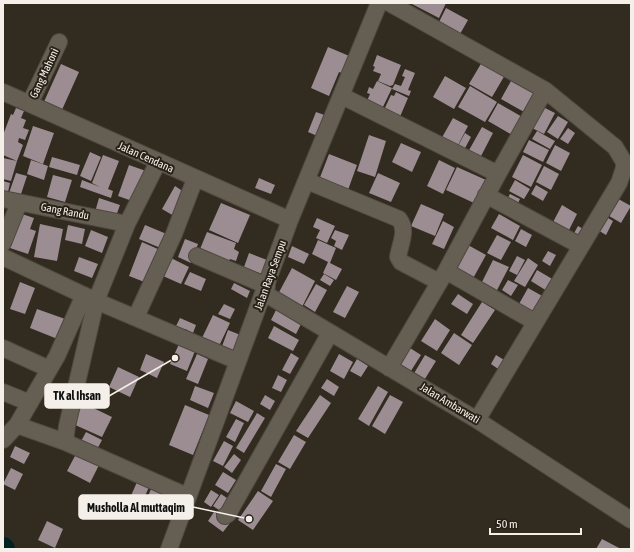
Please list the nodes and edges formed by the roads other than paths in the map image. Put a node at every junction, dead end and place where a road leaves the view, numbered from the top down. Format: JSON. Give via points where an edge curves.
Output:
{"nodes":[{"id":1,"x":379,"y":3,"type":"edge"},
{"id":2,"x":389,"y":3,"type":"edge"},
{"id":3,"x":59,"y":42,"type":"dead end"},
{"id":4,"x":545,"y":90,"type":"junction"},
{"id":5,"x":3,"y":92,"type":"edge"},
{"id":6,"x":342,"y":96,"type":"junction"},
{"id":7,"x":30,"y":103,"type":"junction"},
{"id":8,"x":158,"y":162,"type":"junction"},
{"id":9,"x":498,"y":174,"type":"junction"},
{"id":10,"x":195,"y":179,"type":"junction"},
{"id":11,"x":307,"y":181,"type":"junction"},
{"id":12,"x":486,"y":195,"type":"junction"},
{"id":13,"x":3,"y":199,"type":"edge"},
{"id":14,"x":19,"y":203,"type":"junction"},
{"id":15,"x":290,"y":220,"type":"junction"},
{"id":16,"x":127,"y":224,"type":"junction"},
{"id":17,"x":3,"y":243,"type":"edge"},
{"id":18,"x":581,"y":246,"type":"junction"},
{"id":19,"x":197,"y":256,"type":"dead end"},
{"id":20,"x":3,"y":257,"type":"edge"},
{"id":21,"x":442,"y":277,"type":"junction"},
{"id":22,"x":266,"y":290,"type":"junction"},
{"id":23,"x":90,"y":298,"type":"junction"},
{"id":24,"x":136,"y":317,"type":"junction"},
{"id":25,"x":535,"y":322,"type":"junction"},
{"id":26,"x":330,"y":333,"type":"junction"},
{"id":27,"x":3,"y":348,"type":"edge"},
{"id":28,"x":237,"y":361,"type":"junction"},
{"id":29,"x":388,"y":368,"type":"junction"},
{"id":30,"x":49,"y":369,"type":"junction"},
{"id":31,"x":3,"y":392,"type":"edge"},
{"id":32,"x":30,"y":403,"type":"junction"},
{"id":33,"x":478,"y":420,"type":"junction"},
{"id":34,"x":17,"y":425,"type":"junction"},
{"id":35,"x":3,"y":440,"type":"edge"},
{"id":36,"x":65,"y":442,"type":"junction"},
{"id":37,"x":187,"y":496,"type":"junction"},
{"id":38,"x":225,"y":516,"type":"dead end"},
{"id":39,"x":631,"y":520,"type":"edge"},
{"id":40,"x":169,"y":549,"type":"edge"}],
"edges":[{"from":1,"to":6,"type":"street","name":"Jalan Raya Sempu"},
{"from":2,"to":4,"type":"street"},
{"from":3,"to":7,"type":"street","name":"Gang Mahoni"},
{"from":4,"to":9,"type":"street"},
{"from":4,"to":18,"type":"street","via":[[615,147],[624,162],[619,183]]},
{"from":5,"to":7,"type":"street","name":"Jalan Cendana"},
{"from":6,"to":9,"type":"street"},
{"from":6,"to":11,"type":"street","name":"Jalan Raya Sempu"},
{"from":7,"to":8,"type":"street","name":"Jalan Cendana"},
{"from":8,"to":10,"type":"street","name":"Jalan Cendana"},
{"from":8,"to":16,"type":"street"},
{"from":9,"to":12,"type":"street"},
{"from":10,"to":15,"type":"street","name":"Jalan Cendana"},
{"from":10,"to":24,"type":"street","via":[[174,234]]},
{"from":11,"to":15,"type":"street","name":"Jalan Raya Sempu"},
{"from":11,"to":21,"type":"street","via":[[399,219],[404,230],[398,257],[401,262]]},
{"from":12,"to":18,"type":"street"},
{"from":12,"to":21,"type":"street"},
{"from":13,"to":14,"type":"street","name":"Gang Randu"},
{"from":14,"to":16,"type":"street","name":"Gang Randu"},
{"from":14,"to":17,"type":"street"},
{"from":15,"to":22,"type":"street","name":"Jalan Raya Sempu"},
{"from":16,"to":23,"type":"street"},
{"from":18,"to":25,"type":"street"},
{"from":19,"to":22,"type":"street","name":"Jalan Ambarwati"},
{"from":20,"to":23,"type":"street"},
{"from":21,"to":25,"type":"street"},
{"from":21,"to":29,"type":"street"},
{"from":22,"to":26,"type":"street","name":"Jalan Ambarwati"},
{"from":22,"to":28,"type":"street","name":"Jalan Raya Sempu"},
{"from":23,"to":24,"type":"street"},
{"from":23,"to":30,"type":"street"},
{"from":23,"to":36,"type":"street"},
{"from":24,"to":28,"type":"street"},
{"from":25,"to":33,"type":"street"},
{"from":26,"to":29,"type":"street","name":"Jalan Ambarwati"},
{"from":26,"to":38,"type":"street"},
{"from":27,"to":30,"type":"street"},
{"from":28,"to":37,"type":"street","name":"Jalan Raya Sempu"},
{"from":29,"to":33,"type":"street","name":"Jalan Ambarwati"},
{"from":30,"to":32,"type":"street"},
{"from":31,"to":32,"type":"street"},
{"from":32,"to":34,"type":"street"},
{"from":33,"to":39,"type":"street","name":"Jalan Ambarwati"},
{"from":34,"to":35,"type":"street"},
{"from":34,"to":36,"type":"street"},
{"from":36,"to":37,"type":"street"},
{"from":37,"to":40,"type":"street","name":"Jalan Raya Sempu"}]}
